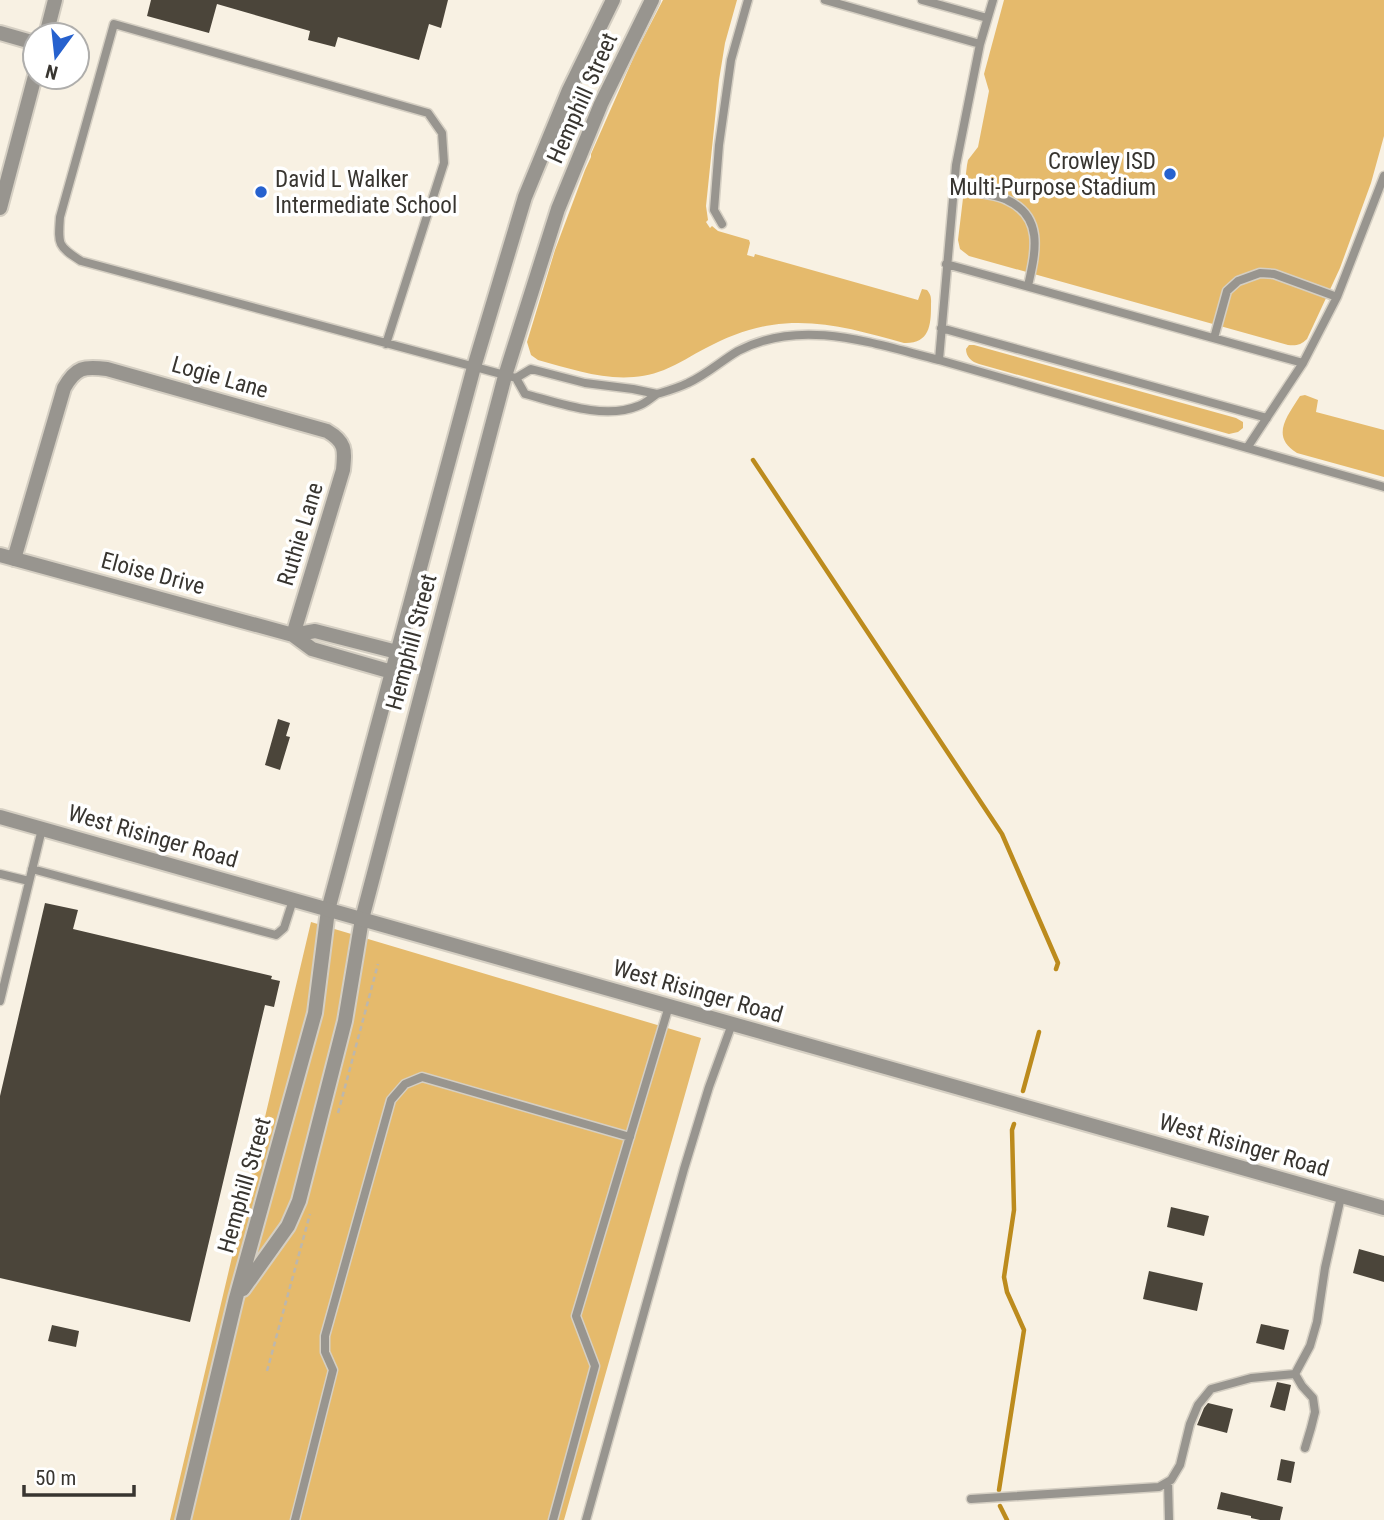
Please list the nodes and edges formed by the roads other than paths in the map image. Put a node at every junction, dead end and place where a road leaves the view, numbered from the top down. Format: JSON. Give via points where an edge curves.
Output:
{"nodes":[{"id":1,"x":55,"y":0,"type":"edge"},
{"id":2,"x":613,"y":0,"type":"edge"},
{"id":3,"x":652,"y":0,"type":"edge"},
{"id":4,"x":748,"y":0,"type":"edge"},
{"id":5,"x":825,"y":0,"type":"edge"},
{"id":6,"x":922,"y":0,"type":"edge"},
{"id":7,"x":993,"y":0,"type":"edge"},
{"id":8,"x":987,"y":18,"type":"junction"},
{"id":9,"x":50,"y":21,"type":"edge"},
{"id":10,"x":0,"y":33,"type":"edge"},
{"id":11,"x":21,"y":39,"type":"edge"},
{"id":12,"x":980,"y":44,"type":"junction"},
{"id":13,"x":31,"y":91,"type":"edge"},
{"id":14,"x":1384,"y":176,"type":"edge"},
{"id":15,"x":953,"y":188,"type":"junction"},
{"id":16,"x":0,"y":208,"type":"edge"},
{"id":17,"x":722,"y":224,"type":"dead end"},
{"id":18,"x":946,"y":264,"type":"junction"},
{"id":19,"x":1028,"y":286,"type":"junction"},
{"id":20,"x":1337,"y":297,"type":"junction"},
{"id":21,"x":941,"y":328,"type":"junction"},
{"id":22,"x":1214,"y":338,"type":"junction"},
{"id":23,"x":386,"y":344,"type":"junction"},
{"id":24,"x":939,"y":360,"type":"junction"},
{"id":25,"x":1303,"y":363,"type":"junction"},
{"id":26,"x":474,"y":367,"type":"junction"},
{"id":27,"x":511,"y":377,"type":"junction"},
{"id":28,"x":657,"y":394,"type":"junction"},
{"id":29,"x":1267,"y":418,"type":"junction"},
{"id":30,"x":343,"y":444,"type":"joint"},
{"id":31,"x":1247,"y":448,"type":"junction"},
{"id":32,"x":1384,"y":487,"type":"edge"},
{"id":33,"x":7,"y":557,"type":"edge"},
{"id":34,"x":293,"y":635,"type":"junction"},
{"id":35,"x":397,"y":652,"type":"junction"},
{"id":36,"x":392,"y":672,"type":"junction"},
{"id":37,"x":0,"y":817,"type":"edge"},
{"id":38,"x":42,"y":829,"type":"junction"},
{"id":39,"x":32,"y":869,"type":"junction"},
{"id":40,"x":0,"y":874,"type":"edge"},
{"id":41,"x":29,"y":881,"type":"junction"},
{"id":42,"x":292,"y":900,"type":"junction"},
{"id":43,"x":328,"y":910,"type":"junction"},
{"id":44,"x":362,"y":919,"type":"junction"},
{"id":45,"x":0,"y":1001,"type":"edge"},
{"id":46,"x":669,"y":1006,"type":"junction"},
{"id":47,"x":732,"y":1024,"type":"junction"},
{"id":48,"x":629,"y":1136,"type":"junction"},
{"id":49,"x":1341,"y":1197,"type":"junction"},
{"id":50,"x":1384,"y":1208,"type":"edge"},
{"id":51,"x":236,"y":1298,"type":"junction"},
{"id":52,"x":1295,"y":1374,"type":"junction"},
{"id":53,"x":1305,"y":1448,"type":"dead end"},
{"id":54,"x":1168,"y":1482,"type":"junction"},
{"id":55,"x":971,"y":1499,"type":"dead end"},
{"id":56,"x":183,"y":1520,"type":"edge"},
{"id":57,"x":295,"y":1520,"type":"edge"},
{"id":58,"x":554,"y":1520,"type":"edge"},
{"id":59,"x":586,"y":1520,"type":"edge"},
{"id":60,"x":1169,"y":1520,"type":"edge"}],
"edges":[{"from":1,"to":9,"type":"street"},
{"from":2,"to":26,"type":"street","name":"Hemphill Street","via":[[525,197]]},
{"from":3,"to":27,"type":"street","name":"Hemphill Street","via":[[601,104],[558,209]]},
{"from":4,"to":17,"type":"lane","via":[[731,60],[719,145],[713,210]]},
{"from":5,"to":12,"type":"lane"},
{"from":6,"to":8,"type":"lane"},
{"from":7,"to":8,"type":"lane"},
{"from":8,"to":12,"type":"lane"},
{"from":10,"to":11,"type":"street"},
{"from":12,"to":15,"type":"lane"},
{"from":13,"to":16,"type":"street"},
{"from":14,"to":20,"type":"lane"},
{"from":15,"to":18,"type":"lane"},
{"from":15,"to":19,"type":"lane","via":[[1007,199],[1026,212],[1036,251]]},
{"from":18,"to":19,"type":"lane"},
{"from":18,"to":21,"type":"lane"},
{"from":19,"to":22,"type":"lane"},
{"from":20,"to":22,"type":"lane","via":[[1260,273],[1237,281],[1227,291]]},
{"from":20,"to":25,"type":"lane"},
{"from":21,"to":24,"type":"lane"},
{"from":21,"to":29,"type":"lane"},
{"from":22,"to":25,"type":"lane"},
{"from":23,"to":23,"type":"lane","via":[[444,163],[442,133],[428,113],[114,24],[60,217],[59,239],[65,251],[80,261]]},
{"from":23,"to":26,"type":"lane"},
{"from":24,"to":28,"type":"lane","via":[[852,338],[816,334],[778,337],[739,351],[688,383]]},
{"from":24,"to":31,"type":"lane"},
{"from":25,"to":29,"type":"lane"},
{"from":26,"to":27,"type":"lane"},
{"from":26,"to":35,"type":"street","name":"Hemphill Street"},
{"from":27,"to":28,"type":"lane","via":[[531,369]]},
{"from":27,"to":28,"type":"lane","via":[[525,394],[608,412],[638,407]]},
{"from":27,"to":44,"type":"street","name":"Hemphill Street"},
{"from":29,"to":31,"type":"lane"},
{"from":30,"to":33,"type":"street","name":"Logie Lane","via":[[327,431],[107,369],[80,370],[64,388]]},
{"from":30,"to":34,"type":"street","name":"Ruthie Lane","via":[[343,470]]},
{"from":31,"to":32,"type":"lane"},
{"from":33,"to":34,"type":"street","name":"Eloise Drive"},
{"from":34,"to":35,"type":"street","name":"Eloise Drive","via":[[315,631]]},
{"from":34,"to":36,"type":"street","name":"Eloise Drive","via":[[312,649]]},
{"from":35,"to":36,"type":"street","name":"Hemphill Street"},
{"from":36,"to":43,"type":"street","name":"Hemphill Street"},
{"from":37,"to":38,"type":"street","name":"West Risinger Road"},
{"from":38,"to":39,"type":"lane"},
{"from":38,"to":42,"type":"street","name":"West Risinger Road"},
{"from":39,"to":41,"type":"lane"},
{"from":39,"to":42,"type":"lane","via":[[276,935],[284,928]]},
{"from":40,"to":41,"type":"lane"},
{"from":41,"to":45,"type":"lane"},
{"from":42,"to":43,"type":"street","name":"West Risinger Road"},
{"from":43,"to":44,"type":"street","name":"West Risinger Road"},
{"from":43,"to":51,"type":"street","name":"Hemphill Street","via":[[315,1013]]},
{"from":44,"to":46,"type":"street","name":"West Risinger Road"},
{"from":44,"to":51,"type":"street","name":"Hemphill Street","via":[[345,1021],[299,1201],[288,1226]]},
{"from":46,"to":47,"type":"street","name":"West Risinger Road"},
{"from":46,"to":48,"type":"lane"},
{"from":47,"to":49,"type":"street","name":"West Risinger Road"},
{"from":47,"to":59,"type":"lane","via":[[684,1169]]},
{"from":48,"to":57,"type":"lane","via":[[422,1077],[405,1084],[391,1100],[325,1336],[325,1352],[333,1370]]},
{"from":48,"to":58,"type":"lane","via":[[576,1316],[595,1366]]},
{"from":49,"to":50,"type":"street","name":"West Risinger Road"},
{"from":49,"to":52,"type":"lane","via":[[1317,1322]]},
{"from":51,"to":56,"type":"street","name":"Hemphill Street"},
{"from":52,"to":53,"type":"lane","via":[[1313,1398],[1315,1412]]},
{"from":52,"to":54,"type":"lane","via":[[1251,1378],[1211,1389],[1198,1405],[1180,1465]]},
{"from":54,"to":55,"type":"lane","via":[[1159,1487]]},
{"from":54,"to":60,"type":"lane"}]}
